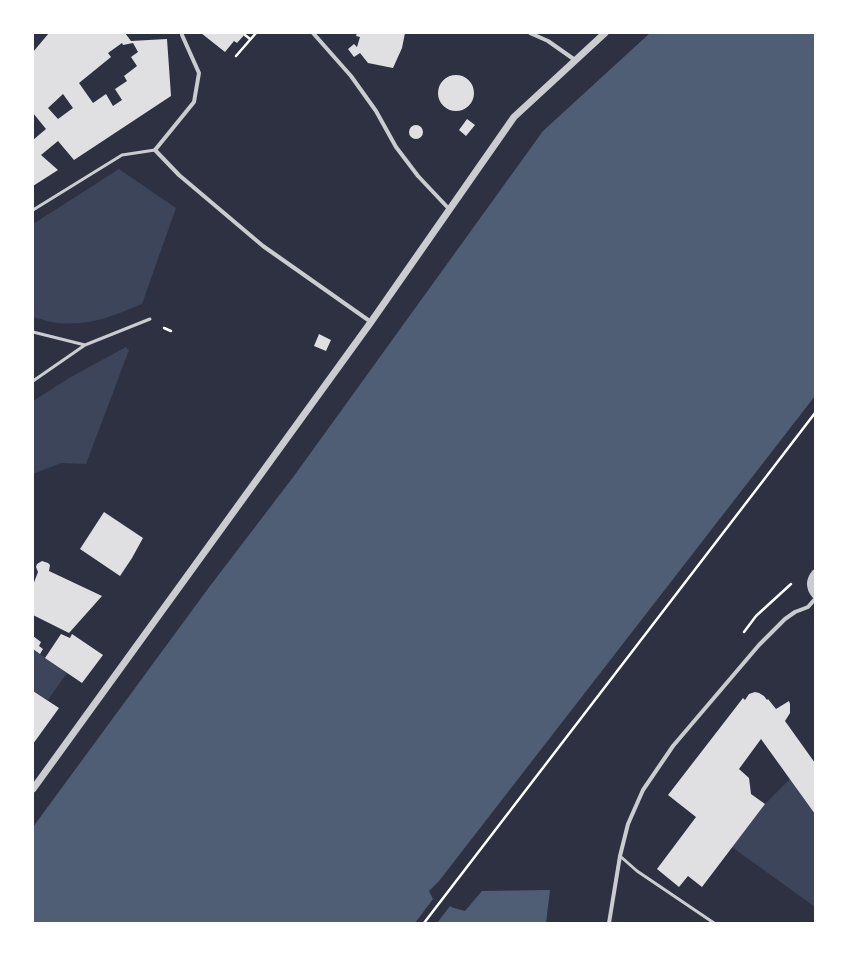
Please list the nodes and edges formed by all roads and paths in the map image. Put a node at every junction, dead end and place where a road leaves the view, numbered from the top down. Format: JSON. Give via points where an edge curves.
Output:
{"nodes":[{"id":1,"x":256,"y":33,"type":"edge"},
{"id":2,"x":313,"y":33,"type":"edge"},
{"id":3,"x":530,"y":33,"type":"edge"},
{"id":4,"x":605,"y":33,"type":"edge"},
{"id":5,"x":181,"y":34,"type":"edge"},
{"id":6,"x":245,"y":35,"type":"dead end"},
{"id":7,"x":250,"y":40,"type":"junction"},
{"id":8,"x":236,"y":56,"type":"dead end"},
{"id":9,"x":575,"y":60,"type":"junction"},
{"id":10,"x":155,"y":150,"type":"junction"},
{"id":11,"x":33,"y":210,"type":"edge"},
{"id":12,"x":450,"y":210,"type":"junction"},
{"id":13,"x":150,"y":319,"type":"dead end"},
{"id":14,"x":371,"y":322,"type":"junction"},
{"id":15,"x":33,"y":332,"type":"edge"},
{"id":16,"x":85,"y":345,"type":"junction"},
{"id":17,"x":33,"y":381,"type":"edge"},
{"id":18,"x":815,"y":413,"type":"edge"},
{"id":19,"x":815,"y":573,"type":"edge"},
{"id":20,"x":815,"y":595,"type":"edge"},
{"id":21,"x":815,"y":599,"type":"edge"},
{"id":22,"x":33,"y":789,"type":"edge"},
{"id":23,"x":620,"y":856,"type":"junction"},
{"id":24,"x":424,"y":923,"type":"edge"},
{"id":25,"x":609,"y":923,"type":"edge"},
{"id":26,"x":714,"y":923,"type":"edge"}],
"edges":[{"from":1,"to":7,"type":"path"},
{"from":2,"to":12,"type":"street","via":[[351,76],[376,111],[396,147],[418,176]]},
{"from":3,"to":9,"type":"street","via":[[548,41]]},
{"from":4,"to":9,"type":"street"},
{"from":5,"to":10,"type":"street","via":[[199,73],[194,102]]},
{"from":6,"to":7,"type":"path"},
{"from":7,"to":8,"type":"path"},
{"from":9,"to":12,"type":"street","via":[[514,118]]},
{"from":10,"to":11,"type":"lane","via":[[122,155]]},
{"from":10,"to":14,"type":"street","via":[[179,175],[263,246]]},
{"from":12,"to":14,"type":"street"},
{"from":13,"to":16,"type":"lane"},
{"from":14,"to":22,"type":"street"},
{"from":15,"to":16,"type":"lane"},
{"from":16,"to":17,"type":"lane"},
{"from":18,"to":24,"type":"path"},
{"from":19,"to":20,"type":"street","via":[[810,584]]},
{"from":21,"to":23,"type":"street","via":[[808,607],[785,619],[758,645],[673,746],[643,790],[628,824]]},
{"from":23,"to":25,"type":"street"},
{"from":23,"to":26,"type":"lane","via":[[637,871]]}]}
